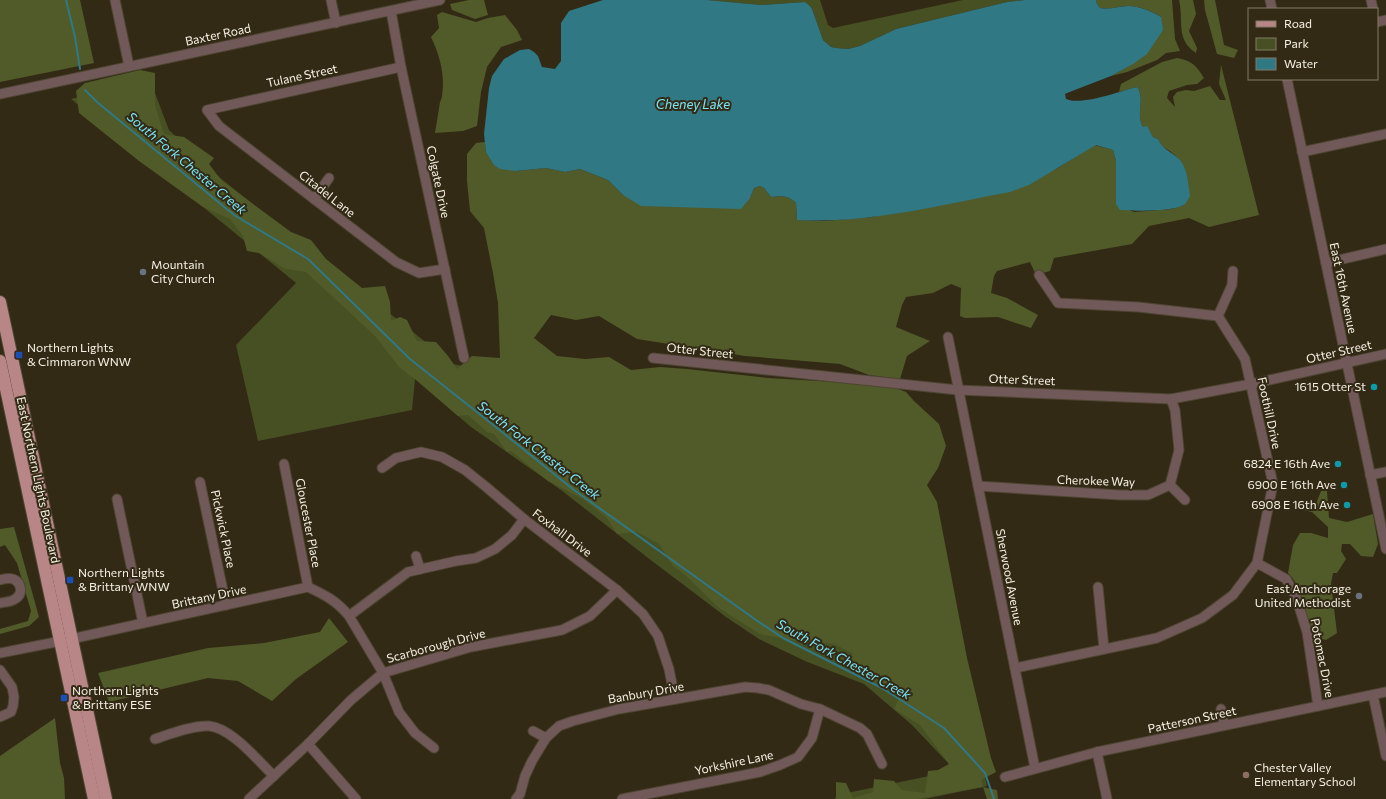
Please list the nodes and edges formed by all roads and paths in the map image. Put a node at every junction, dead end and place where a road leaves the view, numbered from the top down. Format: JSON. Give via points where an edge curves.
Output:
{"nodes":[{"id":1,"x":115,"y":0,"type":"edge"},
{"id":2,"x":331,"y":0,"type":"edge"},
{"id":3,"x":435,"y":0,"type":"edge"},
{"id":4,"x":391,"y":11,"type":"junction"},
{"id":5,"x":336,"y":23,"type":"junction"},
{"id":6,"x":129,"y":66,"type":"junction"},
{"id":7,"x":401,"y":67,"type":"junction"},
{"id":8,"x":1287,"y":80,"type":"edge"},
{"id":9,"x":0,"y":94,"type":"edge"},
{"id":10,"x":207,"y":110,"type":"joint"},
{"id":11,"x":1386,"y":134,"type":"edge"},
{"id":12,"x":1302,"y":152,"type":"junction"},
{"id":13,"x":329,"y":178,"type":"dead end"},
{"id":14,"x":314,"y":199,"type":"junction"},
{"id":15,"x":1386,"y":249,"type":"edge"},
{"id":16,"x":1326,"y":263,"type":"junction"},
{"id":17,"x":445,"y":269,"type":"junction"},
{"id":18,"x":1233,"y":271,"type":"dead end"},
{"id":19,"x":1040,"y":275,"type":"dead end"},
{"id":20,"x":0,"y":302,"type":"edge"},
{"id":21,"x":1218,"y":316,"type":"junction"},
{"id":22,"x":948,"y":337,"type":"dead end"},
{"id":23,"x":1386,"y":354,"type":"edge"},
{"id":24,"x":464,"y":358,"type":"dead end"},
{"id":25,"x":653,"y":358,"type":"dead end"},
{"id":26,"x":0,"y":361,"type":"edge"},
{"id":27,"x":1346,"y":362,"type":"junction"},
{"id":28,"x":1251,"y":384,"type":"junction"},
{"id":29,"x":958,"y":390,"type":"junction"},
{"id":30,"x":1171,"y":399,"type":"junction"},
{"id":31,"x":4,"y":403,"type":"edge"},
{"id":32,"x":284,"y":464,"type":"dead end"},
{"id":33,"x":382,"y":468,"type":"dead end"},
{"id":34,"x":1386,"y":472,"type":"edge"},
{"id":35,"x":1370,"y":475,"type":"junction"},
{"id":36,"x":200,"y":482,"type":"dead end"},
{"id":37,"x":1170,"y":485,"type":"junction"},
{"id":38,"x":978,"y":486,"type":"junction"},
{"id":39,"x":117,"y":499,"type":"dead end"},
{"id":40,"x":1185,"y":500,"type":"dead end"},
{"id":41,"x":524,"y":519,"type":"junction"},
{"id":42,"x":1386,"y":549,"type":"edge"},
{"id":43,"x":416,"y":556,"type":"dead end"},
{"id":44,"x":1257,"y":562,"type":"junction"},
{"id":45,"x":420,"y":569,"type":"junction"},
{"id":46,"x":0,"y":580,"type":"edge"},
{"id":47,"x":308,"y":587,"type":"junction"},
{"id":48,"x":1098,"y":587,"type":"dead end"},
{"id":49,"x":617,"y":590,"type":"junction"},
{"id":50,"x":0,"y":603,"type":"edge"},
{"id":51,"x":226,"y":605,"type":"junction"},
{"id":52,"x":349,"y":616,"type":"junction"},
{"id":53,"x":143,"y":623,"type":"junction"},
{"id":54,"x":66,"y":641,"type":"junction"},
{"id":55,"x":1104,"y":649,"type":"junction"},
{"id":56,"x":0,"y":653,"type":"edge"},
{"id":57,"x":1015,"y":668,"type":"junction"},
{"id":58,"x":0,"y":670,"type":"edge"},
{"id":59,"x":383,"y":673,"type":"junction"},
{"id":60,"x":1386,"y":692,"type":"edge"},
{"id":61,"x":1373,"y":695,"type":"junction"},
{"id":62,"x":675,"y":700,"type":"junction"},
{"id":63,"x":1318,"y":706,"type":"junction"},
{"id":64,"x":820,"y":709,"type":"junction"},
{"id":65,"x":1220,"y":709,"type":"dead end"},
{"id":66,"x":0,"y":717,"type":"edge"},
{"id":67,"x":1224,"y":725,"type":"junction"},
{"id":68,"x":533,"y":731,"type":"dead end"},
{"id":69,"x":546,"y":738,"type":"junction"},
{"id":70,"x":155,"y":739,"type":"dead end"},
{"id":71,"x":308,"y":744,"type":"junction"},
{"id":72,"x":434,"y":748,"type":"dead end"},
{"id":73,"x":1097,"y":752,"type":"junction"},
{"id":74,"x":1386,"y":756,"type":"edge"},
{"id":75,"x":882,"y":764,"type":"dead end"},
{"id":76,"x":1036,"y":768,"type":"junction"},
{"id":77,"x":274,"y":776,"type":"junction"},
{"id":78,"x":1005,"y":777,"type":"dead end"},
{"id":79,"x":518,"y":796,"type":"edge"},
{"id":80,"x":94,"y":799,"type":"edge"},
{"id":81,"x":106,"y":799,"type":"edge"},
{"id":82,"x":249,"y":799,"type":"edge"},
{"id":83,"x":356,"y":799,"type":"edge"},
{"id":84,"x":529,"y":799,"type":"edge"},
{"id":85,"x":622,"y":799,"type":"edge"},
{"id":86,"x":1107,"y":799,"type":"edge"}],
"edges":[{"from":1,"to":6,"type":"street"},
{"from":2,"to":5,"type":"street"},
{"from":3,"to":4,"type":"street","name":"Baxter Road"},
{"from":4,"to":5,"type":"street","name":"Baxter Road"},
{"from":4,"to":7,"type":"street","name":"Colgate Drive"},
{"from":5,"to":6,"type":"street","name":"Baxter Road"},
{"from":6,"to":9,"type":"street","name":"Baxter Road"},
{"from":7,"to":10,"type":"street","name":"Tulane Street"},
{"from":7,"to":17,"type":"street","name":"Colgate Drive"},
{"from":8,"to":12,"type":"street","name":"East 16th Avenue"},
{"from":10,"to":14,"type":"street","name":"Citadel Lane","via":[[219,126]]},
{"from":11,"to":12,"type":"street"},
{"from":12,"to":16,"type":"street","name":"East 16th Avenue"},
{"from":13,"to":14,"type":"street"},
{"from":14,"to":17,"type":"street","name":"Citadel Lane","via":[[396,262],[419,273]]},
{"from":15,"to":16,"type":"street"},
{"from":16,"to":27,"type":"street","name":"East 16th Avenue"},
{"from":17,"to":24,"type":"street","name":"Colgate Drive"},
{"from":18,"to":21,"type":"street","via":[[1232,285]]},
{"from":19,"to":21,"type":"street","via":[[1058,303],[1138,307]]},
{"from":20,"to":54,"type":"main road","name":"East Northern Lights Boulevard","via":[[60,582]]},
{"from":21,"to":28,"type":"street","name":"Foothill Drive","via":[[1245,359]]},
{"from":22,"to":29,"type":"street","name":"Sherwood Avenue"},
{"from":23,"to":27,"type":"street","name":"Otter Street"},
{"from":25,"to":29,"type":"street","name":"Otter Street"},
{"from":26,"to":31,"type":"main road","name":"East Northern Lights Boulevard"},
{"from":27,"to":28,"type":"street","name":"Otter Street"},
{"from":27,"to":35,"type":"street","name":"East 16th Avenue"},
{"from":28,"to":30,"type":"street","name":"Otter Street"},
{"from":28,"to":44,"type":"street","name":"Foothill Drive","via":[[1273,484]]},
{"from":29,"to":30,"type":"street","name":"Otter Street"},
{"from":29,"to":38,"type":"street","name":"Sherwood Avenue"},
{"from":30,"to":37,"type":"street","via":[[1175,410],[1179,450]]},
{"from":31,"to":54,"type":"main road","name":"East Northern Lights Boulevard"},
{"from":32,"to":47,"type":"street","name":"Gloucester Place"},
{"from":33,"to":41,"type":"street","name":"Foxhall Drive","via":[[396,458],[421,452],[442,457],[465,470]]},
{"from":34,"to":35,"type":"street"},
{"from":35,"to":42,"type":"street","name":"East 16th Avenue"},
{"from":36,"to":51,"type":"street","name":"Pickwick Place"},
{"from":37,"to":38,"type":"street","name":"Cherokee Way","via":[[1148,495]]},
{"from":37,"to":40,"type":"street"},
{"from":38,"to":57,"type":"street","name":"Sherwood Avenue"},
{"from":39,"to":53,"type":"street"},
{"from":41,"to":45,"type":"street","via":[[512,535],[495,549],[476,558]]},
{"from":41,"to":49,"type":"street","name":"Foxhall Drive"},
{"from":43,"to":45,"type":"street"},
{"from":44,"to":55,"type":"street","name":"Foothill Drive","via":[[1233,595],[1202,618],[1157,638]]},
{"from":44,"to":63,"type":"street","name":"Potomac Drive","via":[[1286,579],[1296,597],[1307,632]]},
{"from":45,"to":52,"type":"street","via":[[408,572]]},
{"from":46,"to":50,"type":"street","via":[[14,579],[21,590],[14,600]]},
{"from":47,"to":51,"type":"street","name":"Brittany Drive"},
{"from":47,"to":52,"type":"street","via":[[330,598]]},
{"from":48,"to":55,"type":"street"},
{"from":49,"to":59,"type":"street","name":"Scarborough Drive","via":[[590,616],[562,630],[471,647]]},
{"from":49,"to":62,"type":"street","name":"Foxhall Drive","via":[[643,614],[658,636],[669,669]]},
{"from":51,"to":53,"type":"street","name":"Brittany Drive"},
{"from":52,"to":59,"type":"street"},
{"from":53,"to":54,"type":"street","name":"Brittany Drive"},
{"from":54,"to":56,"type":"street","name":"Brittany Drive"},
{"from":54,"to":80,"type":"main road","name":"East Northern Lights Boulevard"},
{"from":54,"to":81,"type":"main road","name":"East Northern Lights Boulevard"},
{"from":55,"to":57,"type":"street","name":"Foothill Drive"},
{"from":57,"to":76,"type":"street","name":"Sherwood Avenue"},
{"from":58,"to":66,"type":"street","via":[[12,687],[14,697],[10,712]]},
{"from":59,"to":71,"type":"street","name":"Scarborough Drive","via":[[351,700]]},
{"from":59,"to":72,"type":"street","via":[[399,712],[415,733]]},
{"from":60,"to":61,"type":"street","name":"Patterson Street"},
{"from":61,"to":63,"type":"street","name":"Patterson Street"},
{"from":61,"to":74,"type":"street"},
{"from":62,"to":64,"type":"street","name":"Banbury Drive","via":[[758,688]]},
{"from":62,"to":69,"type":"street","name":"Banbury Drive","via":[[619,709],[573,721],[560,726]]},
{"from":63,"to":67,"type":"street","name":"Patterson Street"},
{"from":64,"to":75,"type":"street","name":"Banbury Drive","via":[[860,728],[867,734]]},
{"from":64,"to":85,"type":"street","name":"Yorkshire Lane","via":[[812,738],[798,757],[780,766]]},
{"from":65,"to":67,"type":"street"},
{"from":67,"to":73,"type":"street","name":"Patterson Street"},
{"from":68,"to":69,"type":"street"},
{"from":69,"to":79,"type":"street","name":"Banbury Drive","via":[[532,760]]},
{"from":70,"to":77,"type":"street","via":[[209,726],[230,735]]},
{"from":71,"to":77,"type":"street","name":"Scarborough Drive"},
{"from":71,"to":83,"type":"street"},
{"from":73,"to":76,"type":"street","name":"Patterson Street"},
{"from":73,"to":86,"type":"street"},
{"from":76,"to":78,"type":"street","name":"Patterson Street"},
{"from":77,"to":82,"type":"street","name":"Scarborough Drive"},
{"from":79,"to":84,"type":"street"}]}
